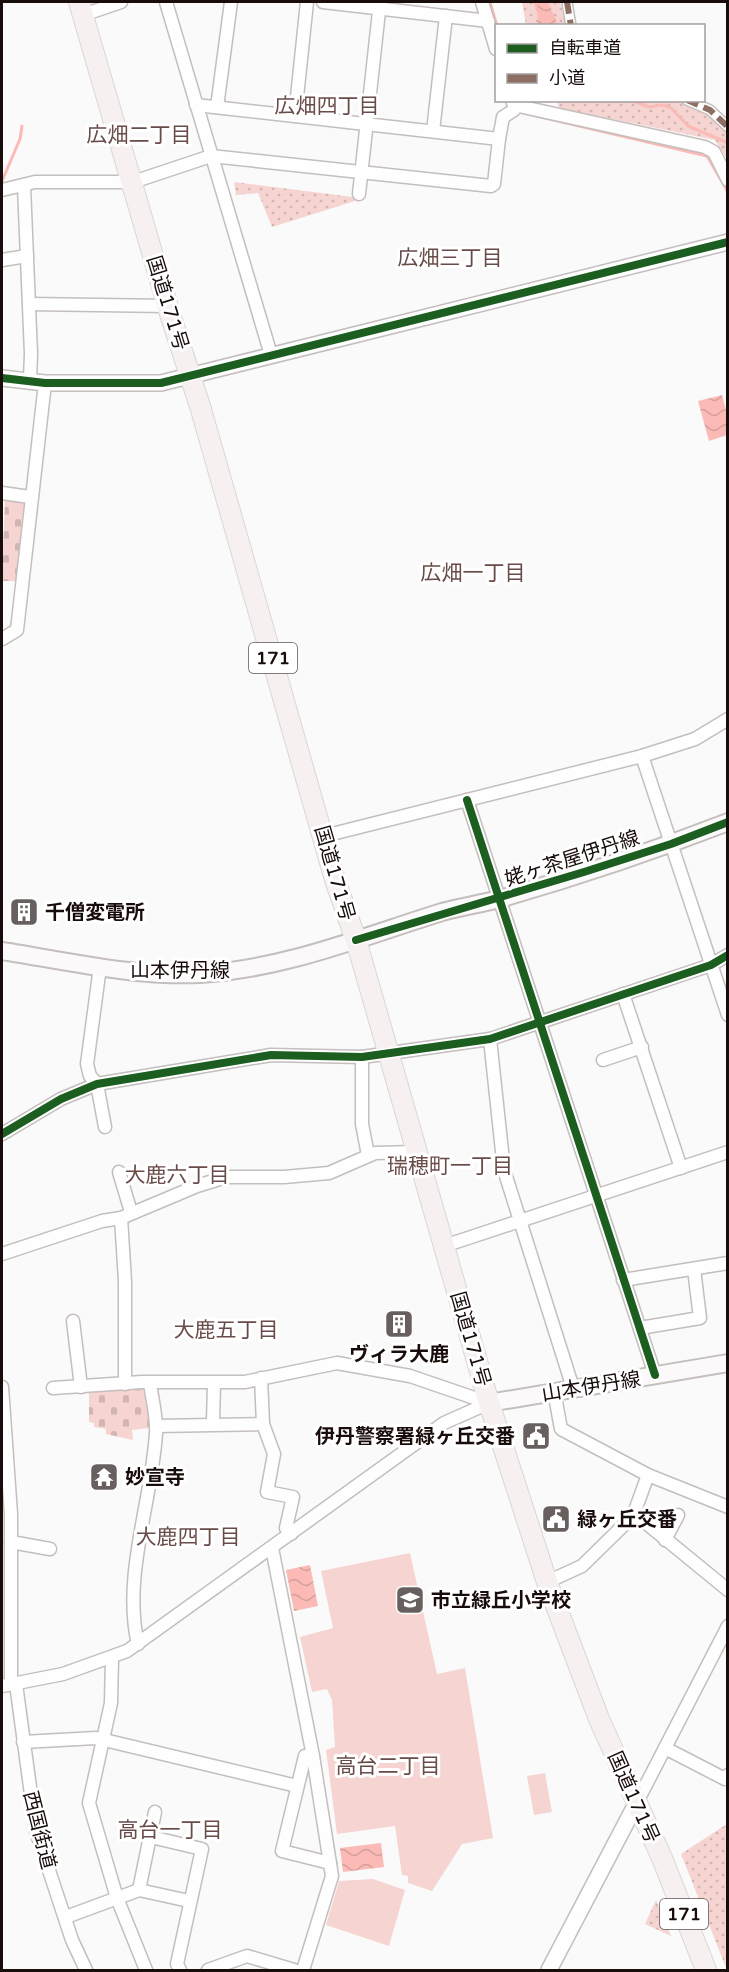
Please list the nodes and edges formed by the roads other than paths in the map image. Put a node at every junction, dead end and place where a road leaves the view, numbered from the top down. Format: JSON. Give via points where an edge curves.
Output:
{"nodes":[{"id":1,"x":121,"y":2,"type":"edge"},
{"id":2,"x":166,"y":2,"type":"edge"},
{"id":3,"x":231,"y":2,"type":"edge"},
{"id":4,"x":307,"y":2,"type":"edge"},
{"id":5,"x":323,"y":2,"type":"edge"},
{"id":6,"x":482,"y":2,"type":"edge"},
{"id":7,"x":567,"y":2,"type":"edge"},
{"id":8,"x":380,"y":5,"type":"edge"},
{"id":9,"x":81,"y":8,"type":"edge"},
{"id":10,"x":446,"y":16,"type":"junction"},
{"id":11,"x":488,"y":21,"type":"junction"},
{"id":12,"x":571,"y":24,"type":"edge"},
{"id":13,"x":495,"y":46,"type":"edge"},
{"id":14,"x":692,"y":102,"type":"edge"},
{"id":15,"x":513,"y":103,"type":"edge"},
{"id":16,"x":196,"y":105,"type":"junction"},
{"id":17,"x":218,"y":107,"type":"junction"},
{"id":18,"x":295,"y":116,"type":"junction"},
{"id":19,"x":365,"y":124,"type":"junction"},
{"id":20,"x":728,"y":127,"type":"edge"},
{"id":21,"x":432,"y":131,"type":"junction"},
{"id":22,"x":499,"y":139,"type":"junction"},
{"id":23,"x":211,"y":156,"type":"junction"},
{"id":24,"x":362,"y":171,"type":"junction"},
{"id":25,"x":728,"y":180,"type":"edge"},
{"id":26,"x":133,"y":182,"type":"junction"},
{"id":27,"x":24,"y":186,"type":"junction"},
{"id":28,"x":2,"y":190,"type":"edge"},
{"id":29,"x":359,"y":194,"type":"dead end"},
{"id":30,"x":728,"y":242,"type":"edge"},
{"id":31,"x":27,"y":256,"type":"junction"},
{"id":32,"x":2,"y":260,"type":"edge"},
{"id":33,"x":29,"y":304,"type":"junction"},
{"id":34,"x":168,"y":306,"type":"junction"},
{"id":35,"x":271,"y":355,"type":"junction"},
{"id":36,"x":191,"y":376,"type":"junction"},
{"id":37,"x":2,"y":378,"type":"edge"},
{"id":38,"x":38,"y":381,"type":"junction"},
{"id":39,"x":2,"y":493,"type":"edge"},
{"id":40,"x":30,"y":497,"type":"junction"},
{"id":41,"x":2,"y":639,"type":"edge"},
{"id":42,"x":728,"y":719,"type":"edge"},
{"id":43,"x":642,"y":756,"type":"junction"},
{"id":44,"x":467,"y":800,"type":"junction"},
{"id":45,"x":728,"y":822,"type":"edge"},
{"id":46,"x":324,"y":836,"type":"junction"},
{"id":47,"x":671,"y":844,"type":"junction"},
{"id":48,"x":498,"y":899,"type":"junction"},
{"id":49,"x":356,"y":940,"type":"junction"},
{"id":50,"x":2,"y":951,"type":"edge"},
{"id":51,"x":728,"y":955,"type":"edge"},
{"id":52,"x":711,"y":965,"type":"junction"},
{"id":53,"x":100,"y":967,"type":"junction"},
{"id":54,"x":623,"y":994,"type":"junction"},
{"id":55,"x":728,"y":1015,"type":"edge"},
{"id":56,"x":539,"y":1022,"type":"junction"},
{"id":57,"x":490,"y":1039,"type":"junction"},
{"id":58,"x":642,"y":1047,"type":"junction"},
{"id":59,"x":388,"y":1055,"type":"junction"},
{"id":60,"x":363,"y":1057,"type":"junction"},
{"id":61,"x":603,"y":1060,"type":"dead end"},
{"id":62,"x":97,"y":1084,"type":"junction"},
{"id":63,"x":105,"y":1127,"type":"dead end"},
{"id":64,"x":2,"y":1134,"type":"edge"},
{"id":65,"x":416,"y":1152,"type":"junction"},
{"id":66,"x":728,"y":1152,"type":"edge"},
{"id":67,"x":368,"y":1155,"type":"junction"},
{"id":68,"x":681,"y":1168,"type":"junction"},
{"id":69,"x":118,"y":1172,"type":"dead end"},
{"id":70,"x":597,"y":1196,"type":"junction"},
{"id":71,"x":126,"y":1215,"type":"junction"},
{"id":72,"x":518,"y":1222,"type":"junction"},
{"id":73,"x":444,"y":1246,"type":"junction"},
{"id":74,"x":2,"y":1254,"type":"edge"},
{"id":75,"x":728,"y":1263,"type":"edge"},
{"id":76,"x":694,"y":1269,"type":"junction"},
{"id":77,"x":624,"y":1280,"type":"junction"},
{"id":78,"x":73,"y":1321,"type":"dead end"},
{"id":79,"x":640,"y":1328,"type":"junction"},
{"id":80,"x":728,"y":1363,"type":"edge"},
{"id":81,"x":655,"y":1375,"type":"junction"},
{"id":82,"x":261,"y":1378,"type":"junction"},
{"id":83,"x":150,"y":1383,"type":"junction"},
{"id":84,"x":214,"y":1383,"type":"junction"},
{"id":85,"x":125,"y":1384,"type":"junction"},
{"id":86,"x":2,"y":1387,"type":"edge"},
{"id":87,"x":81,"y":1387,"type":"junction"},
{"id":88,"x":53,"y":1388,"type":"dead end"},
{"id":89,"x":573,"y":1388,"type":"junction"},
{"id":90,"x":554,"y":1391,"type":"junction"},
{"id":91,"x":489,"y":1403,"type":"junction"},
{"id":92,"x":213,"y":1423,"type":"junction"},
{"id":93,"x":263,"y":1424,"type":"junction"},
{"id":94,"x":156,"y":1426,"type":"junction"},
{"id":95,"x":5,"y":1474,"type":"edge"},
{"id":96,"x":648,"y":1475,"type":"junction"},
{"id":97,"x":728,"y":1507,"type":"edge"},
{"id":98,"x":635,"y":1514,"type":"junction"},
{"id":99,"x":678,"y":1515,"type":"dead end"},
{"id":100,"x":291,"y":1534,"type":"junction"},
{"id":101,"x":665,"y":1540,"type":"junction"},
{"id":102,"x":11,"y":1542,"type":"junction"},
{"id":103,"x":272,"y":1548,"type":"junction"},
{"id":104,"x":50,"y":1549,"type":"dead end"},
{"id":105,"x":547,"y":1582,"type":"junction"},
{"id":106,"x":728,"y":1590,"type":"edge"},
{"id":107,"x":728,"y":1626,"type":"edge"},
{"id":108,"x":138,"y":1644,"type":"junction"},
{"id":109,"x":112,"y":1658,"type":"junction"},
{"id":110,"x":9,"y":1685,"type":"edge"},
{"id":111,"x":103,"y":1740,"type":"junction"},
{"id":112,"x":23,"y":1742,"type":"junction"},
{"id":113,"x":665,"y":1748,"type":"junction"},
{"id":114,"x":313,"y":1756,"type":"junction"},
{"id":115,"x":728,"y":1775,"type":"edge"},
{"id":116,"x":297,"y":1786,"type":"junction"},
{"id":117,"x":636,"y":1804,"type":"junction"},
{"id":118,"x":155,"y":1812,"type":"dead end"},
{"id":119,"x":151,"y":1837,"type":"junction"},
{"id":120,"x":330,"y":1863,"type":"junction"},
{"id":121,"x":139,"y":1890,"type":"junction"},
{"id":122,"x":117,"y":1898,"type":"junction"},
{"id":123,"x":189,"y":1901,"type":"junction"},
{"id":124,"x":66,"y":1917,"type":"junction"},
{"id":125,"x":286,"y":1969,"type":"edge"},
{"id":126,"x":86,"y":1971,"type":"edge"},
{"id":127,"x":146,"y":1971,"type":"edge"},
{"id":128,"x":180,"y":1971,"type":"edge"},
{"id":129,"x":208,"y":1971,"type":"edge"},
{"id":130,"x":303,"y":1971,"type":"edge"},
{"id":131,"x":549,"y":1971,"type":"edge"},
{"id":132,"x":706,"y":1971,"type":"edge"}],
"edges":[{"from":1,"to":9,"type":"street"},
{"from":2,"to":16,"type":"street"},
{"from":3,"to":17,"type":"street"},
{"from":4,"to":18,"type":"street"},
{"from":5,"to":8,"type":"street"},
{"from":6,"to":11,"type":"street"},
{"from":7,"to":12,"type":"street"},
{"from":8,"to":10,"type":"street"},
{"from":8,"to":19,"type":"street"},
{"from":9,"to":26,"type":"highway","name":"国道171号","number":"171"},
{"from":10,"to":11,"type":"street"},
{"from":10,"to":21,"type":"street"},
{"from":11,"to":13,"type":"street"},
{"from":14,"to":20,"type":"street","via":[[711,110]]},
{"from":15,"to":22,"type":"street","via":[[514,110],[503,117]]},
{"from":15,"to":25,"type":"street","via":[[705,147],[714,152]]},
{"from":16,"to":17,"type":"street"},
{"from":16,"to":23,"type":"street"},
{"from":17,"to":18,"type":"street"},
{"from":18,"to":19,"type":"street"},
{"from":19,"to":21,"type":"street"},
{"from":19,"to":24,"type":"street"},
{"from":21,"to":22,"type":"street"},
{"from":22,"to":24,"type":"street","via":[[491,186]]},
{"from":23,"to":24,"type":"street"},
{"from":23,"to":26,"type":"street"},
{"from":23,"to":35,"type":"street"},
{"from":24,"to":29,"type":"street"},
{"from":26,"to":27,"type":"street","via":[[35,182]]},
{"from":26,"to":34,"type":"highway","name":"国道171号","number":"171"},
{"from":27,"to":28,"type":"street"},
{"from":27,"to":31,"type":"street"},
{"from":30,"to":35,"type":"street"},
{"from":31,"to":32,"type":"street"},
{"from":31,"to":33,"type":"street"},
{"from":33,"to":34,"type":"street"},
{"from":33,"to":38,"type":"street"},
{"from":34,"to":36,"type":"highway","name":"国道171号","number":"171"},
{"from":35,"to":36,"type":"street"},
{"from":36,"to":38,"type":"street","via":[[161,383]]},
{"from":36,"to":46,"type":"highway","name":"国道171号","number":"171"},
{"from":37,"to":38,"type":"street"},
{"from":38,"to":40,"type":"street"},
{"from":39,"to":40,"type":"street"},
{"from":40,"to":41,"type":"street","via":[[16,630]]},
{"from":42,"to":43,"type":"street","via":[[694,739]]},
{"from":43,"to":44,"type":"street"},
{"from":43,"to":47,"type":"street"},
{"from":44,"to":46,"type":"street"},
{"from":44,"to":48,"type":"street"},
{"from":45,"to":47,"type":"main road","name":"姥ヶ茶屋伊丹線"},
{"from":46,"to":49,"type":"highway","name":"国道171号","number":"171"},
{"from":47,"to":48,"type":"main road","name":"姥ヶ茶屋伊丹線"},
{"from":47,"to":52,"type":"street"},
{"from":48,"to":49,"type":"main road","name":"姥ヶ茶屋伊丹線"},
{"from":48,"to":56,"type":"street"},
{"from":49,"to":53,"type":"main road","name":"山本伊丹線","via":[[294,960],[242,970],[148,973]]},
{"from":49,"to":59,"type":"highway","name":"国道171号","number":"171"},
{"from":50,"to":53,"type":"main road","name":"山本伊丹線"},
{"from":51,"to":52,"type":"street"},
{"from":52,"to":54,"type":"street"},
{"from":52,"to":55,"type":"street"},
{"from":53,"to":62,"type":"street","via":[[87,1064]]},
{"from":54,"to":56,"type":"street"},
{"from":54,"to":58,"type":"street"},
{"from":56,"to":57,"type":"street"},
{"from":56,"to":70,"type":"street"},
{"from":57,"to":59,"type":"street"},
{"from":57,"to":72,"type":"street","via":[[504,1170]]},
{"from":58,"to":61,"type":"street"},
{"from":58,"to":68,"type":"street"},
{"from":59,"to":60,"type":"street"},
{"from":59,"to":65,"type":"highway","name":"国道171号","number":"171"},
{"from":60,"to":62,"type":"street","via":[[271,1055]]},
{"from":60,"to":67,"type":"street","via":[[362,1124]]},
{"from":62,"to":63,"type":"street"},
{"from":62,"to":64,"type":"street","via":[[61,1099]]},
{"from":65,"to":67,"type":"street"},
{"from":65,"to":73,"type":"highway","name":"国道171号","number":"171"},
{"from":66,"to":68,"type":"street"},
{"from":67,"to":71,"type":"street","via":[[329,1173],[226,1177]]},
{"from":68,"to":70,"type":"street"},
{"from":69,"to":71,"type":"street"},
{"from":70,"to":72,"type":"street"},
{"from":70,"to":77,"type":"street"},
{"from":71,"to":74,"type":"street"},
{"from":71,"to":85,"type":"street"},
{"from":72,"to":73,"type":"street"},
{"from":72,"to":89,"type":"street"},
{"from":73,"to":91,"type":"highway","name":"国道171号","number":"171"},
{"from":75,"to":76,"type":"street"},
{"from":76,"to":77,"type":"street"},
{"from":76,"to":79,"type":"street","via":[[700,1318]]},
{"from":77,"to":79,"type":"street"},
{"from":78,"to":87,"type":"street"},
{"from":79,"to":81,"type":"street"},
{"from":80,"to":81,"type":"main road","name":"山本伊丹線"},
{"from":81,"to":89,"type":"main road","name":"山本伊丹線"},
{"from":82,"to":84,"type":"street"},
{"from":82,"to":91,"type":"street","via":[[350,1365],[410,1376]]},
{"from":82,"to":93,"type":"street"},
{"from":83,"to":84,"type":"street"},
{"from":83,"to":85,"type":"street"},
{"from":83,"to":94,"type":"street"},
{"from":84,"to":92,"type":"street"},
{"from":85,"to":87,"type":"street"},
{"from":86,"to":95,"type":"street","name":"西国街道"},
{"from":87,"to":88,"type":"street"},
{"from":89,"to":90,"type":"main road","name":"山本伊丹線"},
{"from":90,"to":91,"type":"main road","name":"山本伊丹線"},
{"from":90,"to":96,"type":"street","via":[[561,1430]]},
{"from":91,"to":100,"type":"street","via":[[444,1423]]},
{"from":91,"to":105,"type":"highway","name":"国道171号","number":"171"},
{"from":92,"to":93,"type":"street","via":[[241,1427]]},
{"from":92,"to":94,"type":"street"},
{"from":93,"to":100,"type":"street","via":[[274,1454],[267,1492],[293,1497],[286,1528]]},
{"from":94,"to":108,"type":"street","via":[[138,1554],[133,1621]]},
{"from":95,"to":102,"type":"street","name":"西国街道"},
{"from":96,"to":97,"type":"street"},
{"from":96,"to":98,"type":"street"},
{"from":98,"to":101,"type":"street"},
{"from":98,"to":105,"type":"street","via":[[582,1566]]},
{"from":99,"to":101,"type":"street"},
{"from":100,"to":103,"type":"street"},
{"from":101,"to":106,"type":"street"},
{"from":102,"to":104,"type":"street"},
{"from":102,"to":110,"type":"street","name":"西国街道"},
{"from":103,"to":108,"type":"street"},
{"from":103,"to":114,"type":"street"},
{"from":105,"to":117,"type":"highway","name":"国道171号","number":"171"},
{"from":107,"to":113,"type":"street"},
{"from":108,"to":109,"type":"street"},
{"from":109,"to":110,"type":"street","via":[[63,1674]]},
{"from":109,"to":111,"type":"street","via":[[111,1703]]},
{"from":110,"to":112,"type":"street","name":"西国街道"},
{"from":111,"to":112,"type":"street"},
{"from":111,"to":116,"type":"street"},
{"from":111,"to":122,"type":"street","via":[[89,1803]]},
{"from":112,"to":124,"type":"street","name":"西国街道","via":[[36,1831]]},
{"from":113,"to":115,"type":"street","via":[[725,1779]]},
{"from":113,"to":117,"type":"street"},
{"from":114,"to":116,"type":"street","via":[[305,1756]]},
{"from":114,"to":120,"type":"street"},
{"from":116,"to":120,"type":"street","via":[[282,1851]]},
{"from":117,"to":131,"type":"street"},
{"from":117,"to":132,"type":"highway","name":"国道171号","number":"171","via":[[662,1858]]},
{"from":118,"to":119,"type":"street"},
{"from":119,"to":121,"type":"street"},
{"from":119,"to":123,"type":"street","via":[[202,1849]]},
{"from":120,"to":130,"type":"street","via":[[332,1876]]},
{"from":121,"to":122,"type":"street"},
{"from":121,"to":123,"type":"street"},
{"from":122,"to":124,"type":"street"},
{"from":122,"to":127,"type":"street"},
{"from":123,"to":128,"type":"street","via":[[177,1964]]},
{"from":124,"to":126,"type":"street","name":"西国街道"},
{"from":125,"to":129,"type":"street","via":[[247,1956]]}]}
